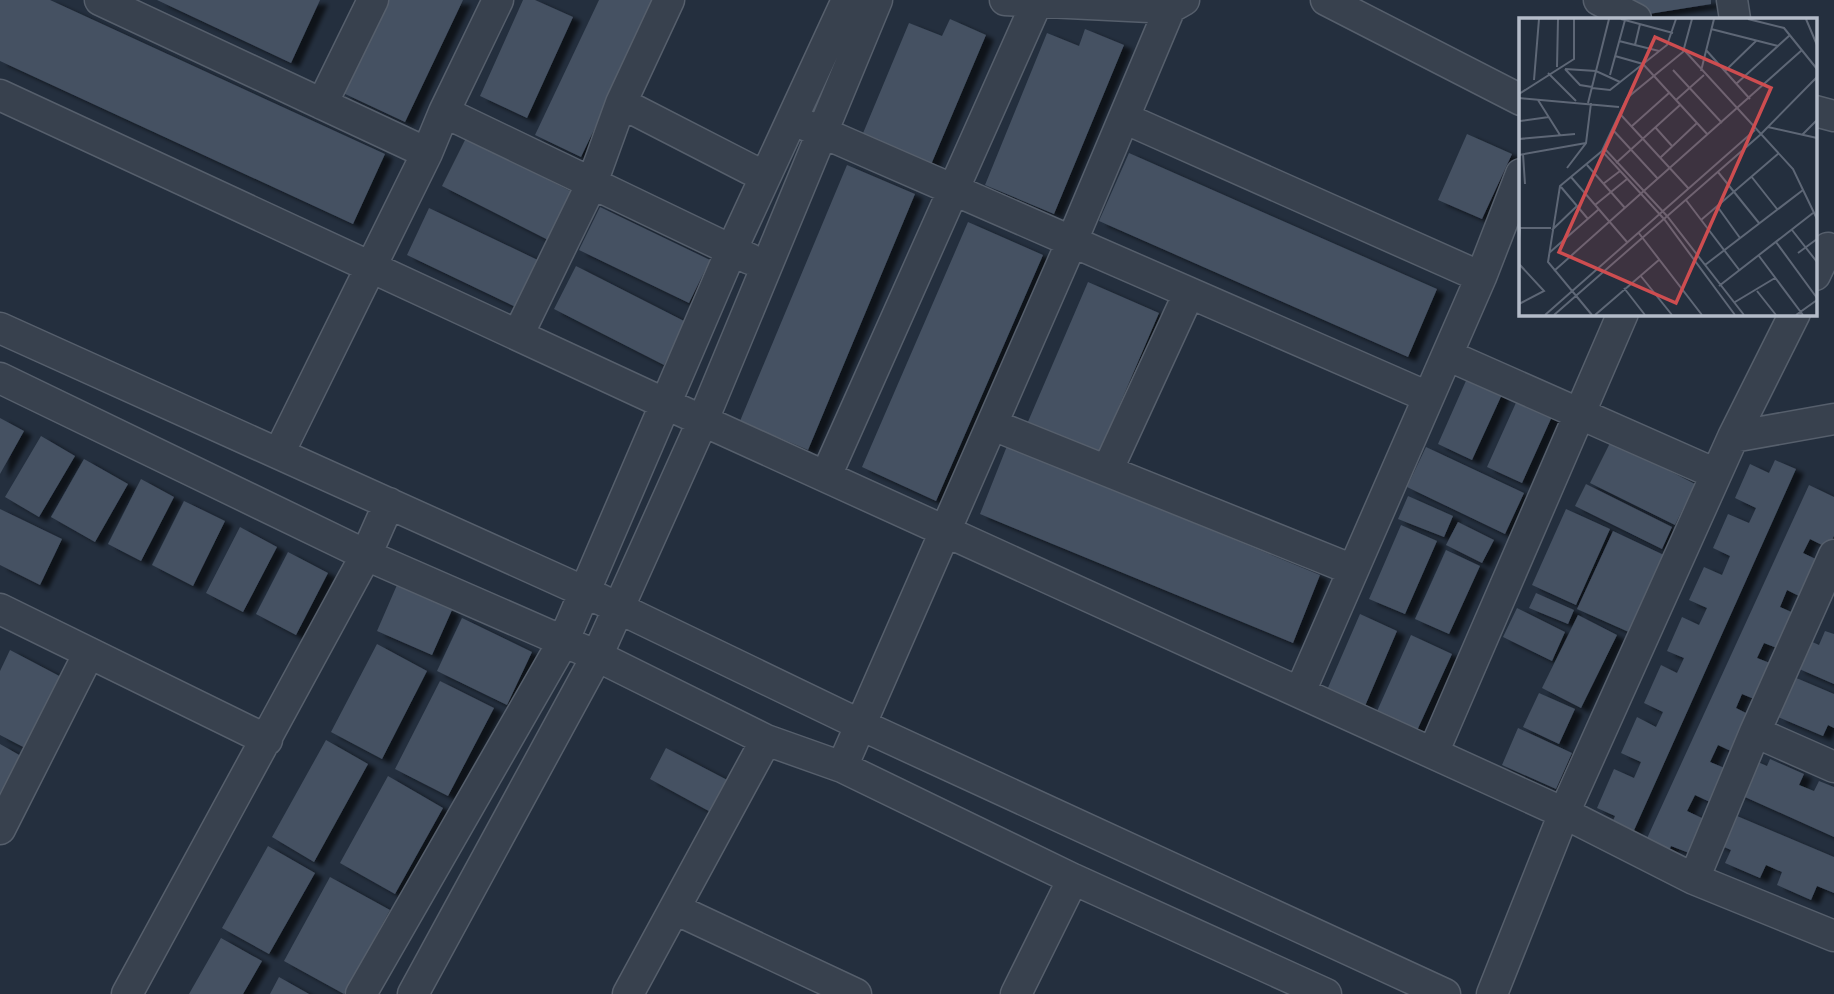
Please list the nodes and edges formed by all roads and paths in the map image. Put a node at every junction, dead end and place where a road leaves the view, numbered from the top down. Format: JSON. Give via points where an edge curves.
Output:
{"nodes":[{"id":1,"x":100,"y":0,"type":"edge"},
{"id":2,"x":373,"y":0,"type":"edge"},
{"id":3,"x":498,"y":0,"type":"edge"},
{"id":4,"x":669,"y":0,"type":"edge"},
{"id":5,"x":847,"y":0,"type":"edge"},
{"id":6,"x":877,"y":0,"type":"edge"},
{"id":7,"x":1005,"y":0,"type":"edge"},
{"id":8,"x":1326,"y":0,"type":"edge"},
{"id":9,"x":1732,"y":0,"type":"edge"},
{"id":10,"x":1037,"y":2,"type":"junction"},
{"id":11,"x":1178,"y":4,"type":"edge"},
{"id":12,"x":1600,"y":5,"type":"edge"},
{"id":13,"x":1633,"y":18,"type":"edge"},
{"id":14,"x":1735,"y":18,"type":"edge"},
{"id":15,"x":0,"y":95,"type":"edge"},
{"id":16,"x":1519,"y":99,"type":"edge"},
{"id":17,"x":621,"y":103,"type":"junction"},
{"id":18,"x":323,"y":104,"type":"junction"},
{"id":19,"x":1816,"y":111,"type":"edge"},
{"id":20,"x":444,"y":112,"type":"junction"},
{"id":21,"x":1834,"y":116,"type":"edge"},
{"id":22,"x":1124,"y":118,"type":"junction"},
{"id":23,"x":792,"y":119,"type":"junction"},
{"id":24,"x":822,"y":132,"type":"junction"},
{"id":25,"x":428,"y":153,"type":"junction"},
{"id":26,"x":765,"y":177,"type":"junction"},
{"id":27,"x":1519,"y":179,"type":"edge"},
{"id":28,"x":592,"y":183,"type":"junction"},
{"id":29,"x":954,"y":189,"type":"junction"},
{"id":30,"x":1073,"y":241,"type":"junction"},
{"id":31,"x":1826,"y":248,"type":"edge"},
{"id":32,"x":731,"y":251,"type":"junction"},
{"id":33,"x":766,"y":265,"type":"junction"},
{"id":34,"x":370,"y":268,"type":"junction"},
{"id":35,"x":1816,"y":273,"type":"edge"},
{"id":36,"x":1480,"y":277,"type":"junction"},
{"id":37,"x":1189,"y":293,"type":"junction"},
{"id":38,"x":1622,"y":315,"type":"edge"},
{"id":39,"x":1794,"y":315,"type":"edge"},
{"id":40,"x":0,"y":328,"type":"edge"},
{"id":41,"x":518,"y":335,"type":"junction"},
{"id":42,"x":1447,"y":355,"type":"junction"},
{"id":43,"x":0,"y":378,"type":"edge"},
{"id":44,"x":1428,"y":397,"type":"junction"},
{"id":45,"x":666,"y":404,"type":"junction"},
{"id":46,"x":1579,"y":414,"type":"junction"},
{"id":47,"x":1834,"y":419,"type":"edge"},
{"id":48,"x":703,"y":420,"type":"junction"},
{"id":49,"x":993,"y":425,"type":"junction"},
{"id":50,"x":1733,"y":437,"type":"junction"},
{"id":51,"x":279,"y":453,"type":"junction"},
{"id":52,"x":1107,"y":471,"type":"junction"},
{"id":53,"x":1716,"y":474,"type":"junction"},
{"id":54,"x":826,"y":476,"type":"junction"},
{"id":55,"x":389,"y":503,"type":"junction"},
{"id":56,"x":947,"y":531,"type":"junction"},
{"id":57,"x":366,"y":555,"type":"junction"},
{"id":58,"x":1834,"y":555,"type":"edge"},
{"id":59,"x":1353,"y":570,"type":"junction"},
{"id":60,"x":585,"y":592,"type":"junction"},
{"id":61,"x":619,"y":608,"type":"junction"},
{"id":62,"x":0,"y":609,"type":"edge"},
{"id":63,"x":1822,"y":613,"type":"edge"},
{"id":64,"x":563,"y":642,"type":"junction"},
{"id":65,"x":89,"y":653,"type":"junction"},
{"id":66,"x":597,"y":656,"type":"junction"},
{"id":67,"x":1300,"y":692,"type":"junction"},
{"id":68,"x":861,"y":725,"type":"junction"},
{"id":69,"x":1755,"y":732,"type":"junction"},
{"id":70,"x":267,"y":740,"type":"junction"},
{"id":71,"x":766,"y":740,"type":"junction"},
{"id":72,"x":1433,"y":753,"type":"junction"},
{"id":73,"x":842,"y":767,"type":"junction"},
{"id":74,"x":1834,"y":767,"type":"edge"},
{"id":75,"x":1564,"y":813,"type":"junction"},
{"id":76,"x":0,"y":829,"type":"edge"},
{"id":77,"x":1073,"y":879,"type":"junction"},
{"id":78,"x":1694,"y":879,"type":"junction"},
{"id":79,"x":675,"y":909,"type":"junction"},
{"id":80,"x":409,"y":911,"type":"junction"},
{"id":81,"x":446,"y":933,"type":"junction"},
{"id":82,"x":1834,"y":936,"type":"edge"},
{"id":83,"x":822,"y":987,"type":"edge"},
{"id":84,"x":127,"y":994,"type":"edge"},
{"id":85,"x":361,"y":994,"type":"edge"},
{"id":86,"x":413,"y":994,"type":"edge"},
{"id":87,"x":628,"y":994,"type":"edge"},
{"id":88,"x":856,"y":994,"type":"edge"},
{"id":89,"x":1016,"y":994,"type":"edge"},
{"id":90,"x":1326,"y":994,"type":"edge"},
{"id":91,"x":1445,"y":994,"type":"edge"},
{"id":92,"x":1492,"y":994,"type":"edge"}],
"edges":[{"from":1,"to":18,"type":"street"},
{"from":2,"to":18,"type":"street"},
{"from":3,"to":20,"type":"street"},
{"from":4,"to":17,"type":"street"},
{"from":5,"to":23,"type":"street"},
{"from":6,"to":24,"type":"street"},
{"from":7,"to":10,"type":"street"},
{"from":8,"to":16,"type":"street"},
{"from":9,"to":14,"type":"street"},
{"from":10,"to":11,"type":"street"},
{"from":10,"to":29,"type":"street"},
{"from":11,"to":22,"type":"street"},
{"from":12,"to":13,"type":"street"},
{"from":15,"to":34,"type":"street"},
{"from":17,"to":26,"type":"street"},
{"from":17,"to":28,"type":"street"},
{"from":18,"to":25,"type":"street"},
{"from":19,"to":21,"type":"street"},
{"from":20,"to":25,"type":"street"},
{"from":20,"to":28,"type":"street"},
{"from":22,"to":30,"type":"street"},
{"from":22,"to":36,"type":"street"},
{"from":23,"to":24,"type":"street"},
{"from":23,"to":26,"type":"street"},
{"from":24,"to":29,"type":"street"},
{"from":24,"to":33,"type":"street"},
{"from":25,"to":34,"type":"street"},
{"from":26,"to":32,"type":"street"},
{"from":27,"to":36,"type":"street"},
{"from":28,"to":32,"type":"street"},
{"from":28,"to":41,"type":"street"},
{"from":29,"to":30,"type":"street"},
{"from":29,"to":54,"type":"street"},
{"from":30,"to":37,"type":"street"},
{"from":30,"to":49,"type":"street"},
{"from":31,"to":35,"type":"street"},
{"from":32,"to":33,"type":"street"},
{"from":32,"to":45,"type":"street"},
{"from":33,"to":48,"type":"street"},
{"from":34,"to":41,"type":"street"},
{"from":34,"to":51,"type":"street"},
{"from":36,"to":42,"type":"street"},
{"from":37,"to":44,"type":"street"},
{"from":37,"to":52,"type":"street"},
{"from":38,"to":46,"type":"street"},
{"from":39,"to":50,"type":"street"},
{"from":40,"to":51,"type":"street"},
{"from":41,"to":45,"type":"street"},
{"from":42,"to":44,"type":"street"},
{"from":42,"to":46,"type":"street"},
{"from":43,"to":57,"type":"street"},
{"from":44,"to":59,"type":"street"},
{"from":45,"to":48,"type":"street"},
{"from":45,"to":60,"type":"street"},
{"from":46,"to":53,"type":"street"},
{"from":46,"to":72,"type":"street"},
{"from":47,"to":50,"type":"street"},
{"from":48,"to":54,"type":"street"},
{"from":48,"to":61,"type":"street"},
{"from":49,"to":52,"type":"street"},
{"from":49,"to":56,"type":"street"},
{"from":50,"to":53,"type":"street"},
{"from":51,"to":55,"type":"street"},
{"from":52,"to":59,"type":"street"},
{"from":53,"to":75,"type":"street"},
{"from":54,"to":56,"type":"street"},
{"from":55,"to":57,"type":"street"},
{"from":55,"to":60,"type":"street"},
{"from":56,"to":67,"type":"street"},
{"from":56,"to":68,"type":"street"},
{"from":57,"to":64,"type":"street"},
{"from":57,"to":70,"type":"street"},
{"from":58,"to":63,"type":"street"},
{"from":59,"to":67,"type":"street"},
{"from":60,"to":61,"type":"street"},
{"from":60,"to":64,"type":"street"},
{"from":61,"to":66,"type":"street"},
{"from":61,"to":68,"type":"street"},
{"from":62,"to":65,"type":"street"},
{"from":63,"to":69,"type":"street"},
{"from":64,"to":66,"type":"street"},
{"from":64,"to":80,"type":"street"},
{"from":65,"to":70,"type":"street"},
{"from":65,"to":76,"type":"street"},
{"from":66,"to":71,"type":"street"},
{"from":66,"to":81,"type":"street"},
{"from":67,"to":72,"type":"street"},
{"from":68,"to":73,"type":"street"},
{"from":68,"to":91,"type":"street"},
{"from":69,"to":74,"type":"street"},
{"from":69,"to":78,"type":"street"},
{"from":70,"to":84,"type":"street"},
{"from":71,"to":73,"type":"street"},
{"from":71,"to":79,"type":"street"},
{"from":72,"to":75,"type":"street"},
{"from":73,"to":77,"type":"street"},
{"from":75,"to":78,"type":"street"},
{"from":75,"to":92,"type":"street"},
{"from":77,"to":89,"type":"street"},
{"from":77,"to":90,"type":"street"},
{"from":78,"to":82,"type":"street"},
{"from":79,"to":83,"type":"street"},
{"from":79,"to":87,"type":"street"},
{"from":80,"to":81,"type":"street"},
{"from":80,"to":85,"type":"street"},
{"from":81,"to":86,"type":"street"},
{"from":83,"to":88,"type":"street"}]}
